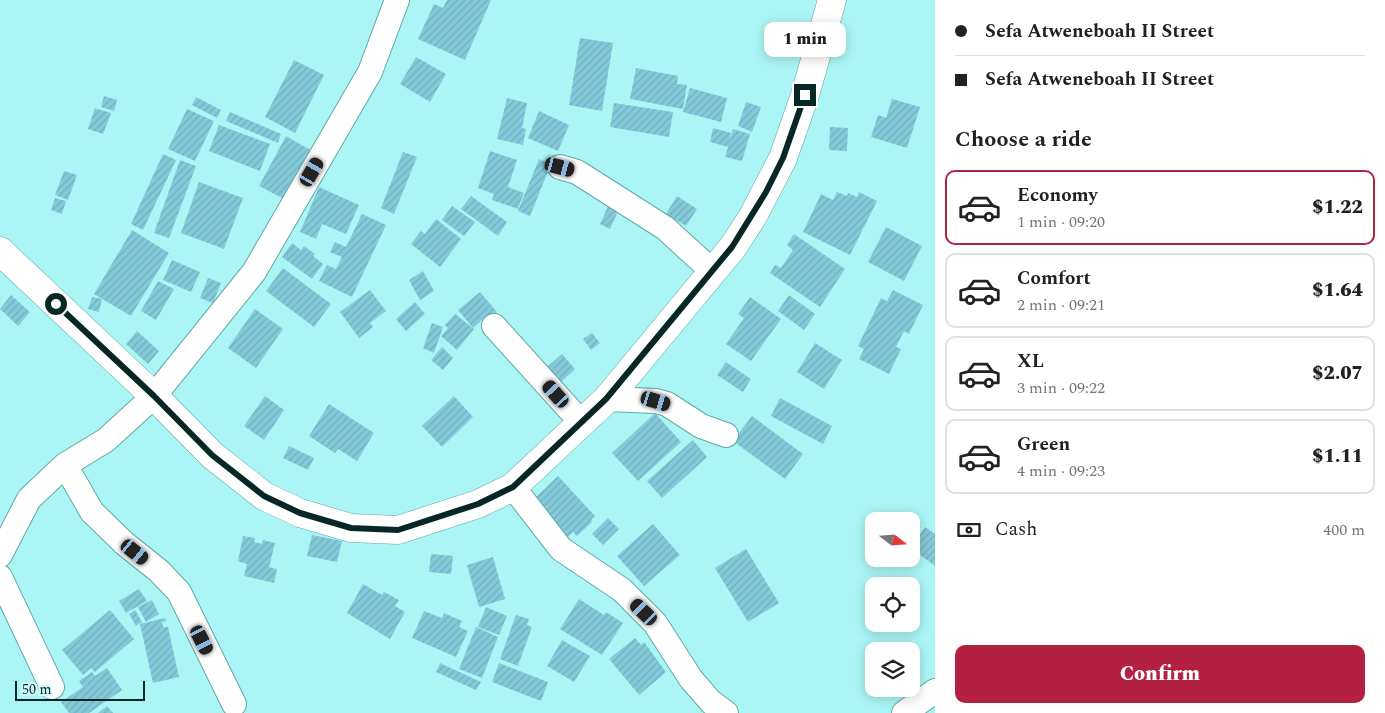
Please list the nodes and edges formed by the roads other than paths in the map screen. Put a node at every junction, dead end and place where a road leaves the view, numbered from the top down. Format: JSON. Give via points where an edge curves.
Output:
{"nodes":[{"id":1,"x":397,"y":0,"type":"edge"},
{"id":2,"x":832,"y":0,"type":"edge"},
{"id":3,"x":560,"y":167,"type":"dead end"},
{"id":4,"x":0,"y":251,"type":"edge"},
{"id":5,"x":712,"y":271,"type":"junction"},
{"id":6,"x":494,"y":326,"type":"dead end"},
{"id":7,"x":154,"y":396,"type":"junction"},
{"id":8,"x":606,"y":399,"type":"junction"},
{"id":9,"x":580,"y":421,"type":"junction"},
{"id":10,"x":726,"y":435,"type":"dead end"},
{"id":11,"x":65,"y":465,"type":"junction"},
{"id":12,"x":513,"y":487,"type":"junction"},
{"id":13,"x":0,"y":555,"type":"edge"},
{"id":14,"x":0,"y":577,"type":"edge"},
{"id":15,"x":52,"y":687,"type":"dead end"},
{"id":16,"x":935,"y":691,"type":"edge"},
{"id":17,"x":234,"y":704,"type":"dead end"},
{"id":18,"x":726,"y":713,"type":"edge"},
{"id":19,"x":904,"y":713,"type":"edge"}],
"edges":[{"from":1,"to":7,"type":"street","via":[[370,72],[254,272]]},
{"from":2,"to":5,"type":"main road","via":[[783,158],[752,216]]},
{"from":3,"to":5,"type":"street","via":[[577,172],[665,228]]},
{"from":4,"to":7,"type":"main road"},
{"from":5,"to":8,"type":"main road"},
{"from":6,"to":9,"type":"street"},
{"from":7,"to":11,"type":"street","via":[[106,440]]},
{"from":7,"to":12,"type":"main road","via":[[212,455],[264,496],[300,513],[351,528],[398,530],[478,504]]},
{"from":8,"to":9,"type":"main road"},
{"from":8,"to":10,"type":"street","via":[[662,402],[700,426]]},
{"from":9,"to":12,"type":"main road"},
{"from":11,"to":13,"type":"street","via":[[29,499]]},
{"from":11,"to":17,"type":"street","via":[[92,512],[178,592]]},
{"from":12,"to":18,"type":"street","via":[[561,549],[622,590],[655,623],[691,679],[711,702]]},
{"from":14,"to":15,"type":"street"},
{"from":16,"to":19,"type":"street"}]}
